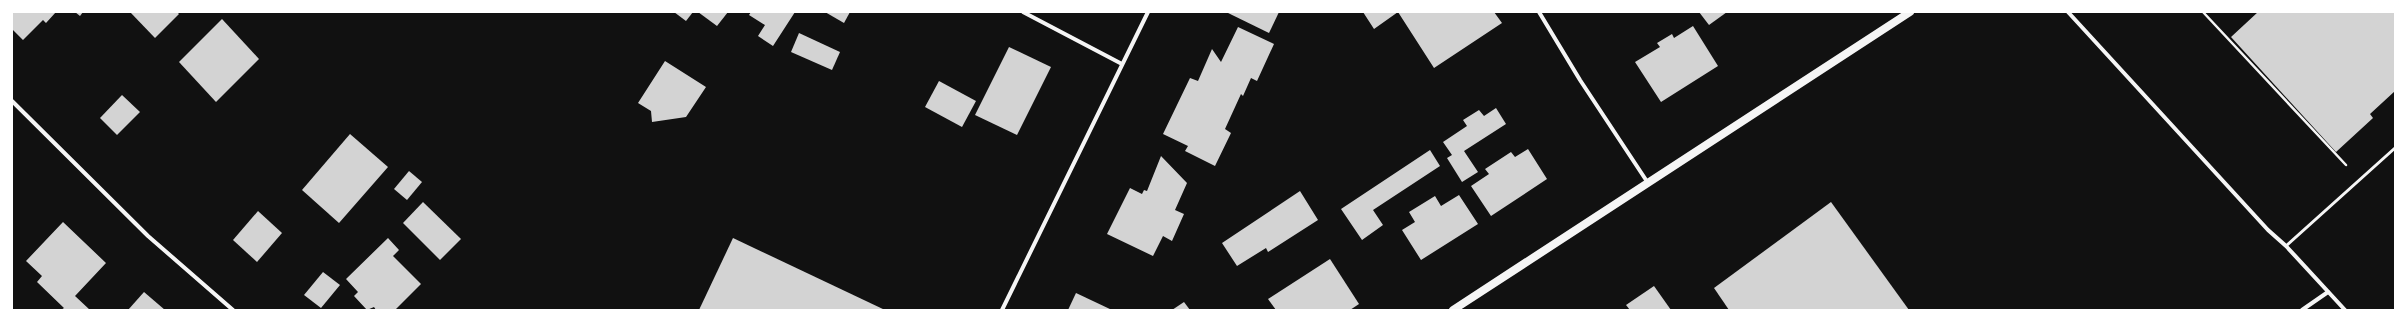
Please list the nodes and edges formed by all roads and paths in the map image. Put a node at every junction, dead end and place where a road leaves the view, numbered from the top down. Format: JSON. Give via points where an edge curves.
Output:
{"nodes":[{"id":1,"x":1023,"y":12,"type":"edge"},
{"id":2,"x":1148,"y":12,"type":"edge"},
{"id":3,"x":1539,"y":12,"type":"edge"},
{"id":4,"x":1910,"y":12,"type":"edge"},
{"id":5,"x":2068,"y":12,"type":"edge"},
{"id":6,"x":2203,"y":12,"type":"edge"},
{"id":7,"x":1122,"y":64,"type":"junction"},
{"id":8,"x":12,"y":101,"type":"edge"},
{"id":9,"x":2395,"y":148,"type":"edge"},
{"id":10,"x":2359,"y":179,"type":"junction"},
{"id":11,"x":1648,"y":183,"type":"junction"},
{"id":12,"x":2286,"y":246,"type":"junction"},
{"id":13,"x":2328,"y":292,"type":"junction"},
{"id":14,"x":233,"y":310,"type":"edge"},
{"id":15,"x":1002,"y":310,"type":"edge"},
{"id":16,"x":1453,"y":310,"type":"edge"},
{"id":17,"x":2302,"y":310,"type":"edge"},
{"id":18,"x":2345,"y":310,"type":"edge"}],
"edges":[{"from":1,"to":7,"type":"street"},
{"from":2,"to":7,"type":"street"},
{"from":3,"to":11,"type":"street"},
{"from":4,"to":11,"type":"main road"},
{"from":5,"to":12,"type":"street","via":[[2268,230]]},
{"from":6,"to":10,"type":"path"},
{"from":7,"to":15,"type":"street"},
{"from":8,"to":14,"type":"street","via":[[148,236]]},
{"from":9,"to":10,"type":"lane"},
{"from":10,"to":12,"type":"lane"},
{"from":11,"to":16,"type":"main road"},
{"from":12,"to":13,"type":"street"},
{"from":13,"to":17,"type":"street"},
{"from":13,"to":18,"type":"street"}]}
